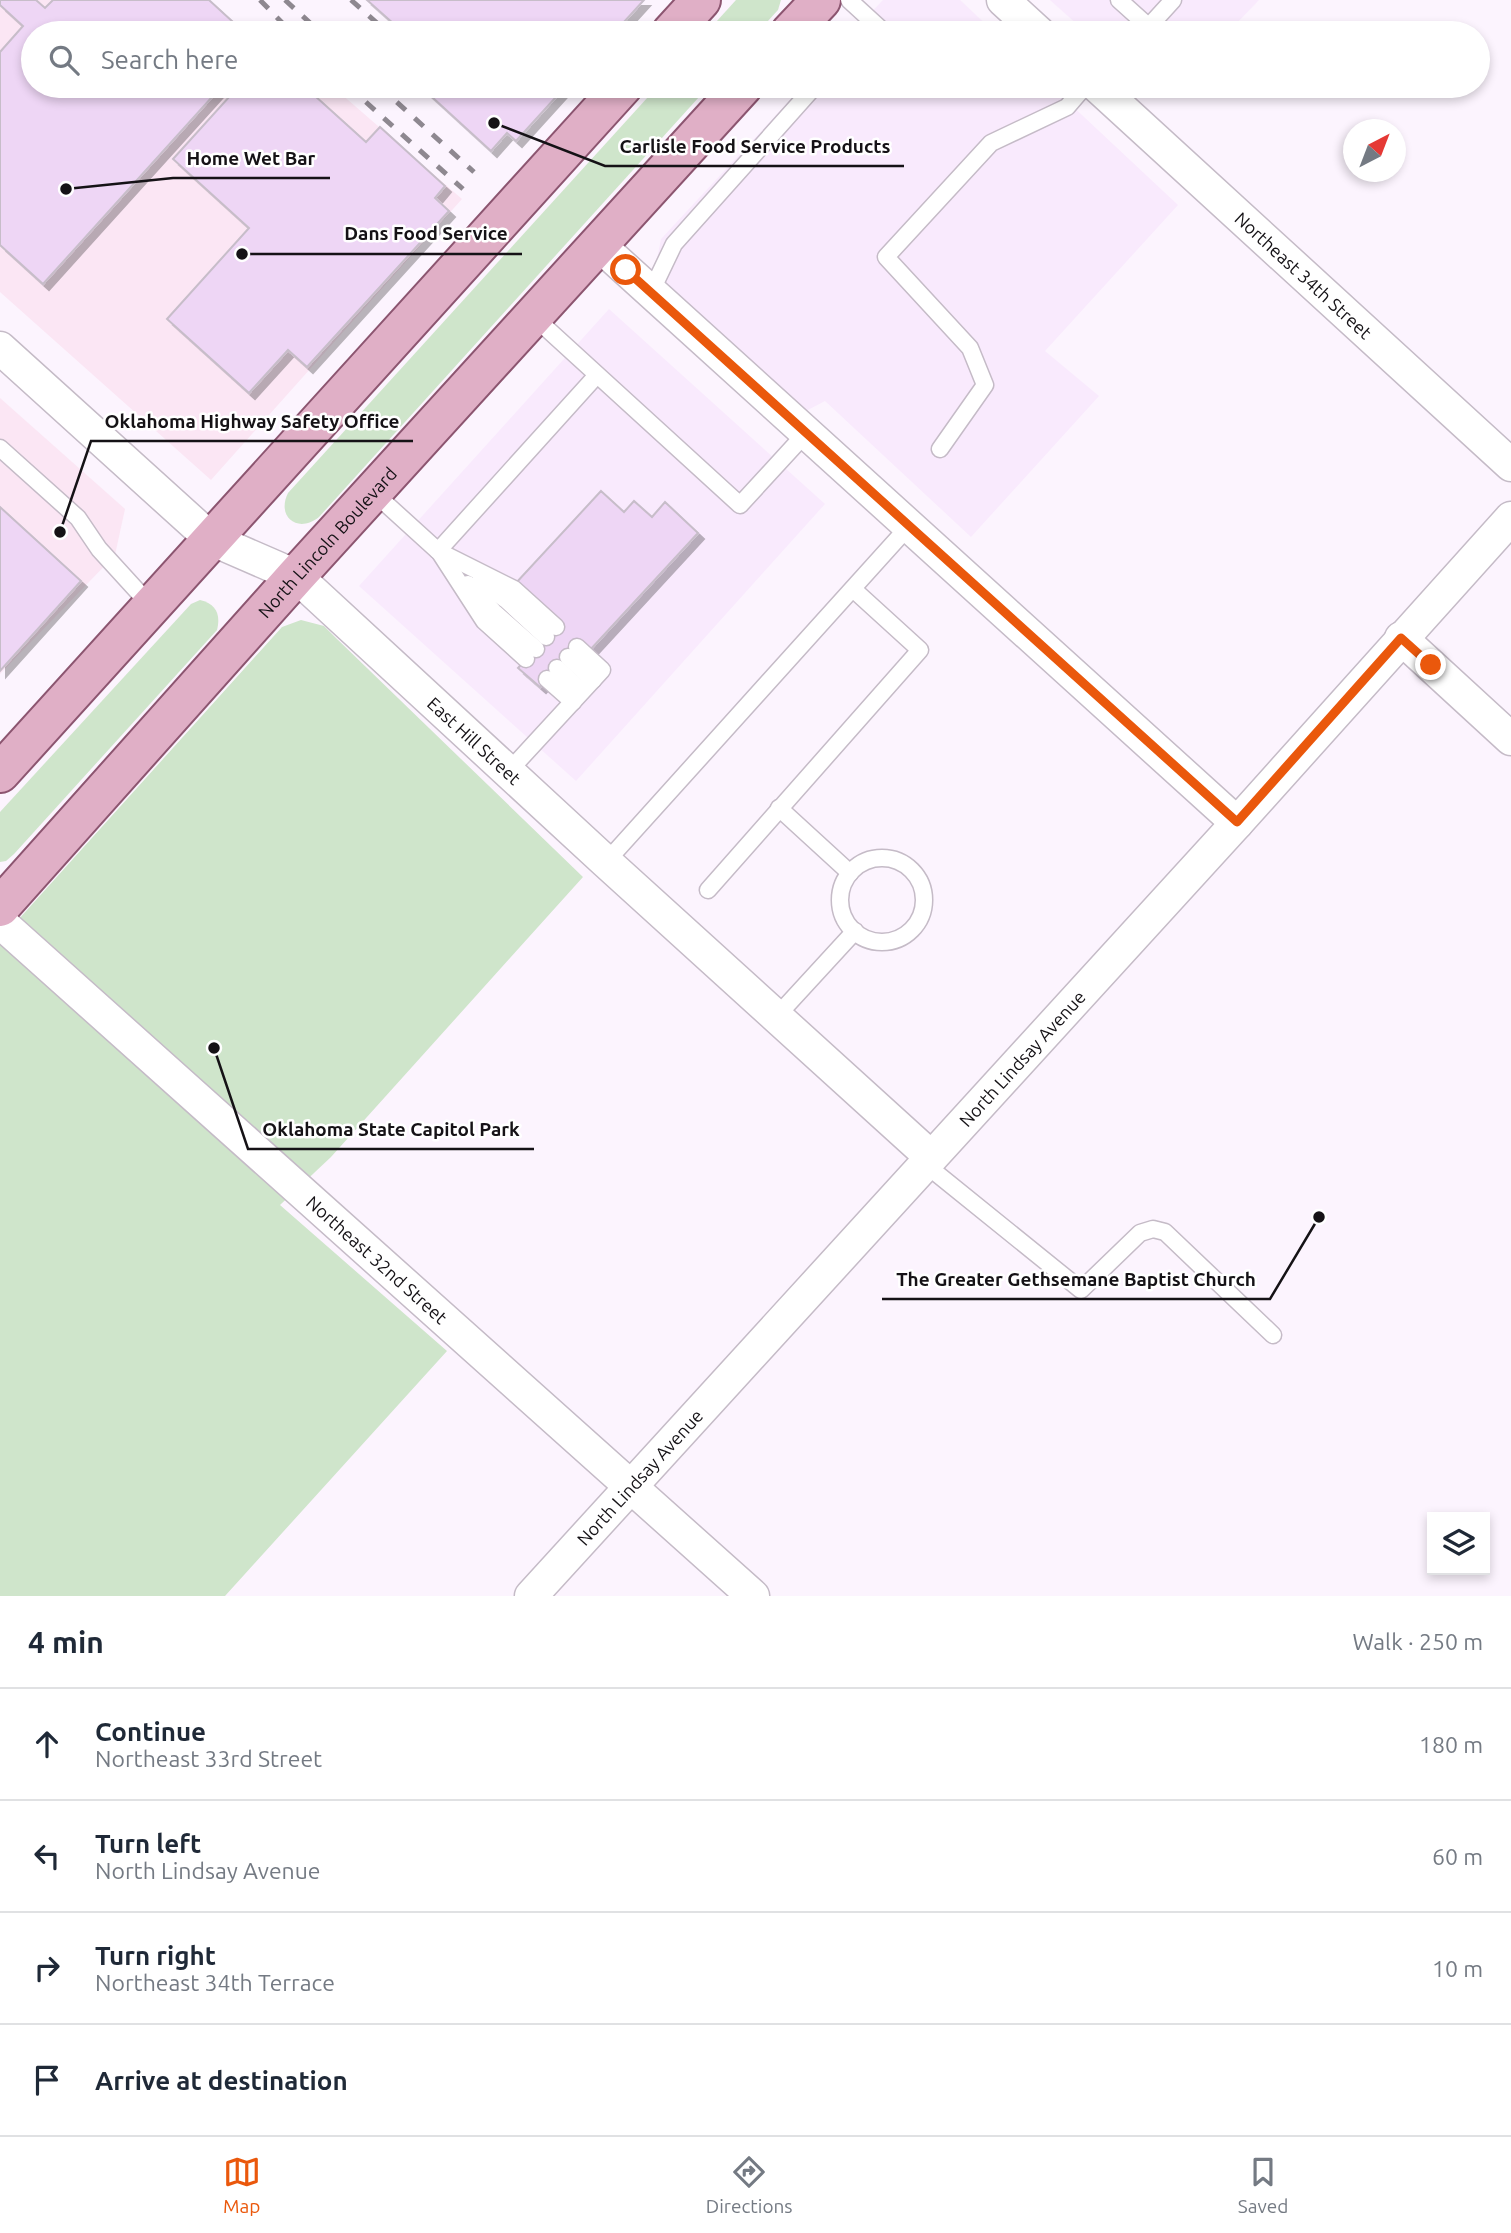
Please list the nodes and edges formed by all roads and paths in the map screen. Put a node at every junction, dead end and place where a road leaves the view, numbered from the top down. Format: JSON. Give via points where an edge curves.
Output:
{"nodes":[{"id":1,"x":701,"y":0,"type":"edge"},
{"id":2,"x":821,"y":0,"type":"edge"},
{"id":3,"x":849,"y":0,"type":"edge"},
{"id":4,"x":1003,"y":0,"type":"edge"},
{"id":5,"x":1119,"y":0,"type":"edge"},
{"id":6,"x":1173,"y":0,"type":"edge"},
{"id":7,"x":682,"y":21,"type":"edge"},
{"id":8,"x":801,"y":21,"type":"edge"},
{"id":9,"x":863,"y":21,"type":"edge"},
{"id":10,"x":1026,"y":21,"type":"edge"},
{"id":11,"x":1138,"y":21,"type":"edge"},
{"id":12,"x":1154,"y":21,"type":"edge"},
{"id":13,"x":612,"y":98,"type":"edge"},
{"id":14,"x":732,"y":98,"type":"edge"},
{"id":15,"x":804,"y":98,"type":"edge"},
{"id":16,"x":1075,"y":98,"type":"edge"},
{"id":17,"x":1110,"y":98,"type":"edge"},
{"id":18,"x":598,"y":244,"type":"junction"},
{"id":19,"x":651,"y":292,"type":"junction"},
{"id":20,"x":533,"y":316,"type":"junction"},
{"id":21,"x":0,"y":348,"type":"edge"},
{"id":22,"x":597,"y":375,"type":"junction"},
{"id":23,"x":806,"y":433,"type":"junction"},
{"id":24,"x":0,"y":448,"type":"edge"},
{"id":25,"x":940,"y":449,"type":"dead end"},
{"id":26,"x":1511,"y":465,"type":"edge"},
{"id":27,"x":373,"y":492,"type":"junction"},
{"id":28,"x":1511,"y":518,"type":"edge"},
{"id":29,"x":909,"y":526,"type":"junction"},
{"id":30,"x":211,"y":539,"type":"junction"},
{"id":31,"x":439,"y":551,"type":"junction"},
{"id":32,"x":296,"y":576,"type":"junction"},
{"id":33,"x":853,"y":589,"type":"junction"},
{"id":34,"x":151,"y":606,"type":"junction"},
{"id":35,"x":1401,"y":638,"type":"junction"},
{"id":36,"x":583,"y":691,"type":"junction"},
{"id":37,"x":1511,"y":739,"type":"edge"},
{"id":38,"x":508,"y":772,"type":"junction"},
{"id":39,"x":0,"y":773,"type":"edge"},
{"id":40,"x":779,"y":808,"type":"junction"},
{"id":41,"x":1237,"y":822,"type":"junction"},
{"id":42,"x":606,"y":862,"type":"junction"},
{"id":43,"x":850,"y":873,"type":"junction"},
{"id":44,"x":708,"y":890,"type":"dead end"},
{"id":45,"x":0,"y":907,"type":"edge"},
{"id":46,"x":0,"y":922,"type":"edge"},
{"id":47,"x":855,"y":931,"type":"junction"},
{"id":48,"x":776,"y":1017,"type":"junction"},
{"id":49,"x":928,"y":1161,"type":"junction"},
{"id":50,"x":1273,"y":1335,"type":"dead end"},
{"id":51,"x":632,"y":1485,"type":"junction"},
{"id":52,"x":531,"y":1596,"type":"edge"},
{"id":53,"x":753,"y":1596,"type":"edge"}],
"edges":[{"from":1,"to":7,"type":"main road"},
{"from":2,"to":8,"type":"main road"},
{"from":3,"to":9,"type":"lane"},
{"from":4,"to":10,"type":"street"},
{"from":5,"to":11,"type":"lane"},
{"from":6,"to":12,"type":"lane"},
{"from":13,"to":30,"type":"main road"},
{"from":14,"to":18,"type":"main road","name":"North Lincoln Boulevard"},
{"from":15,"to":19,"type":"lane","via":[[674,244]]},
{"from":16,"to":25,"type":"lane","via":[[1067,107],[991,143],[886,257],[970,348],[985,385]]},
{"from":17,"to":26,"type":"street","name":"Northeast 34th Street"},
{"from":18,"to":19,"type":"street"},
{"from":18,"to":20,"type":"main road","name":"North Lincoln Boulevard"},
{"from":19,"to":23,"type":"street"},
{"from":20,"to":22,"type":"lane"},
{"from":20,"to":27,"type":"main road","name":"North Lincoln Boulevard"},
{"from":21,"to":30,"type":"street","name":"East Hill Street"},
{"from":22,"to":23,"type":"lane","via":[[740,505]]},
{"from":22,"to":31,"type":"lane"},
{"from":23,"to":29,"type":"street"},
{"from":24,"to":34,"type":"lane","via":[[78,518],[99,549]]},
{"from":27,"to":31,"type":"lane"},
{"from":27,"to":32,"type":"main road","name":"North Lincoln Boulevard"},
{"from":28,"to":35,"type":"street","name":"North Lindsay Avenue"},
{"from":29,"to":33,"type":"lane"},
{"from":29,"to":41,"type":"street"},
{"from":30,"to":32,"type":"street","name":"East Hill Street"},
{"from":30,"to":34,"type":"main road"},
{"from":31,"to":31,"type":"lane","via":[[484,621],[541,643],[514,589]]},
{"from":32,"to":38,"type":"street","name":"East Hill Street"},
{"from":32,"to":45,"type":"main road","name":"North Lincoln Boulevard"},
{"from":33,"to":40,"type":"lane","via":[[920,650]]},
{"from":33,"to":42,"type":"lane"},
{"from":34,"to":39,"type":"main road"},
{"from":35,"to":37,"type":"street"},
{"from":35,"to":41,"type":"street","name":"North Lindsay Avenue"},
{"from":36,"to":36,"type":"lane","via":[[602,670],[562,663]]},
{"from":36,"to":38,"type":"lane"},
{"from":38,"to":42,"type":"street","name":"East Hill Street"},
{"from":40,"to":43,"type":"lane"},
{"from":40,"to":44,"type":"lane"},
{"from":41,"to":49,"type":"street","name":"North Lindsay Avenue"},
{"from":42,"to":48,"type":"street","name":"East Hill Street"},
{"from":43,"to":47,"type":"lane","via":[[840,893],[840,906]]},
{"from":43,"to":47,"type":"lane","via":[[863,862],[888,858],[912,870],[923,893],[919,919],[901,937],[875,941]]},
{"from":46,"to":51,"type":"street","name":"Northeast 32nd Street"},
{"from":47,"to":48,"type":"lane"},
{"from":48,"to":49,"type":"street","name":"East Hill Street"},
{"from":49,"to":50,"type":"lane","via":[[1081,1290],[1140,1233],[1153,1229],[1165,1232]]},
{"from":49,"to":51,"type":"street","name":"North Lindsay Avenue"},
{"from":51,"to":52,"type":"street","name":"North Lindsay Avenue"},
{"from":51,"to":53,"type":"street","name":"Northeast 32nd Street"}]}
